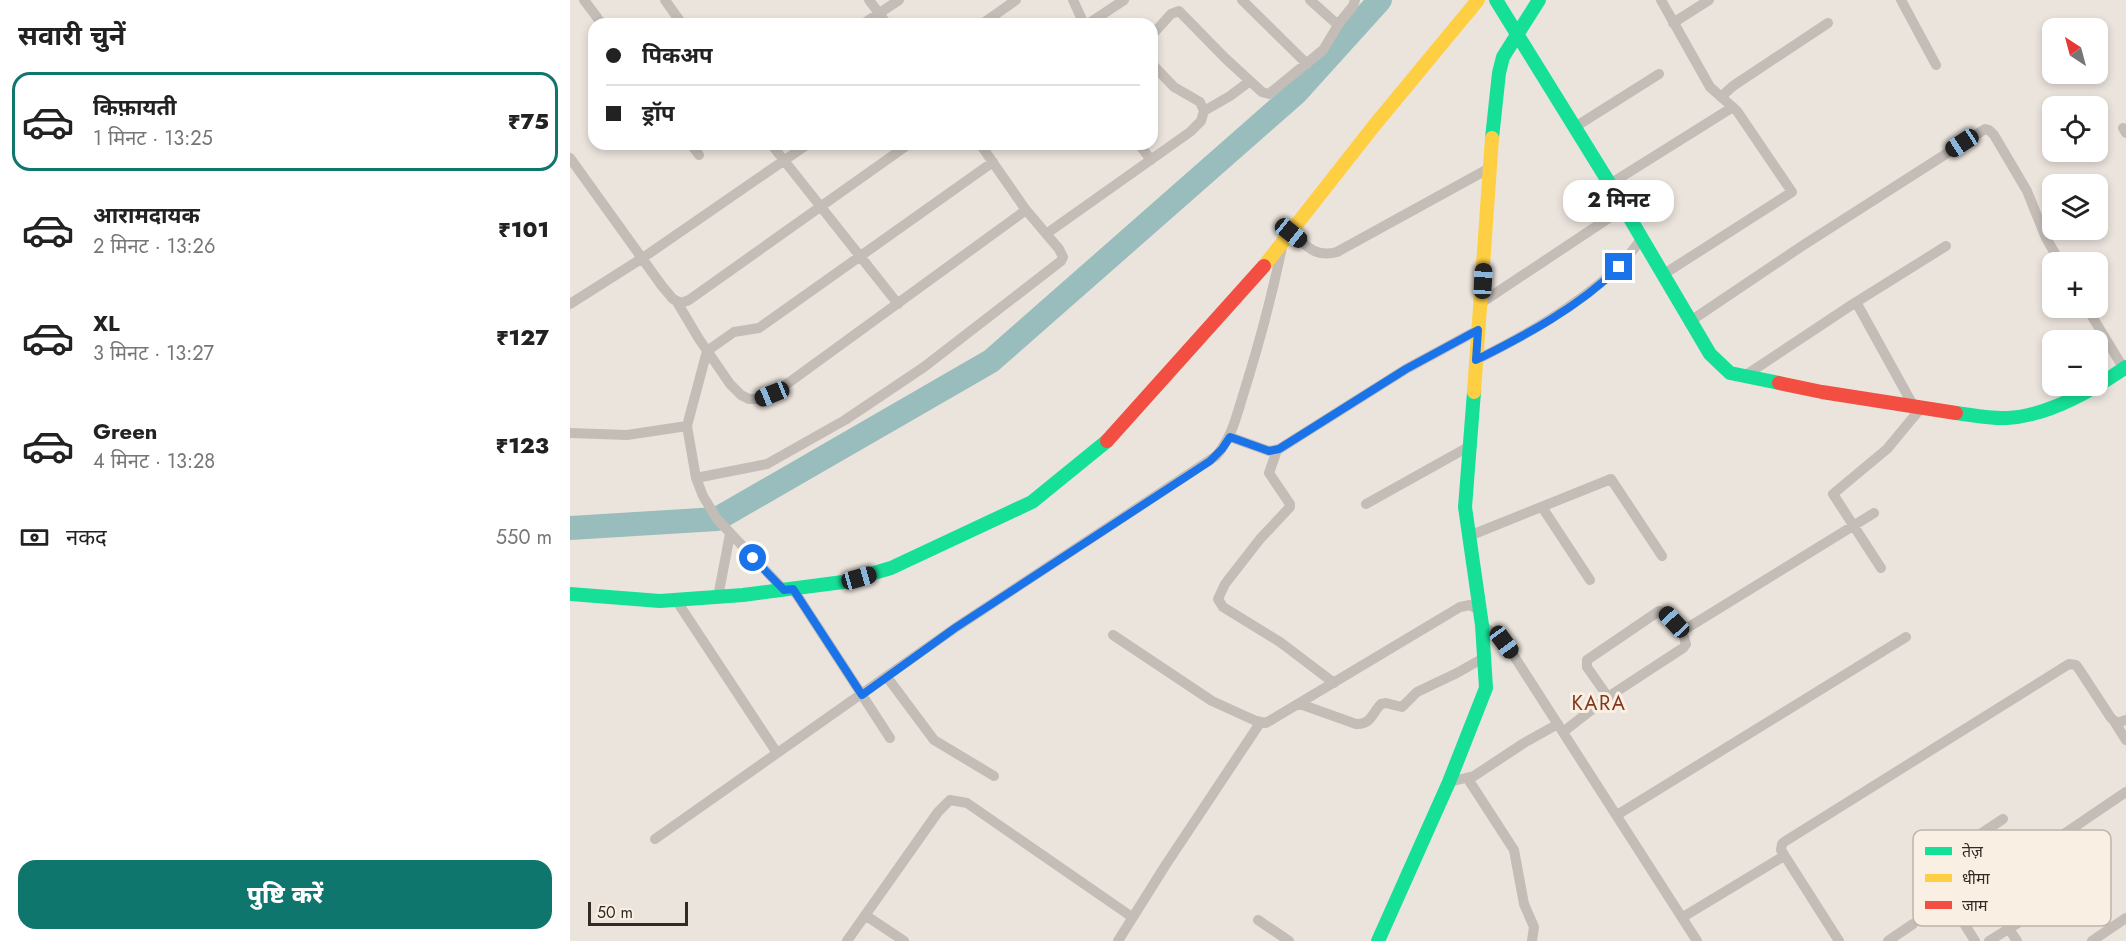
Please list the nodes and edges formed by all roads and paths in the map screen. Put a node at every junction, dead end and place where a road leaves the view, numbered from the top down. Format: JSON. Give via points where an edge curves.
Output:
{"nodes":[{"id":1,"x":584,"y":0,"type":"edge"},
{"id":2,"x":665,"y":0,"type":"edge"},
{"id":3,"x":869,"y":0,"type":"edge"},
{"id":4,"x":899,"y":0,"type":"edge"},
{"id":5,"x":1016,"y":0,"type":"edge"},
{"id":6,"x":1073,"y":0,"type":"edge"},
{"id":7,"x":1125,"y":0,"type":"edge"},
{"id":8,"x":1242,"y":0,"type":"edge"},
{"id":9,"x":1310,"y":0,"type":"edge"},
{"id":10,"x":1355,"y":0,"type":"edge"},
{"id":11,"x":1478,"y":0,"type":"edge"},
{"id":12,"x":1496,"y":0,"type":"edge"},
{"id":13,"x":1539,"y":0,"type":"edge"},
{"id":14,"x":1661,"y":0,"type":"edge"},
{"id":15,"x":1709,"y":0,"type":"edge"},
{"id":16,"x":1901,"y":0,"type":"edge"},
{"id":17,"x":878,"y":13,"type":"junction"},
{"id":18,"x":598,"y":18,"type":"edge"},
{"id":19,"x":678,"y":18,"type":"edge"},
{"id":20,"x":871,"y":18,"type":"edge"},
{"id":21,"x":882,"y":18,"type":"edge"},
{"id":22,"x":990,"y":18,"type":"edge"},
{"id":23,"x":1083,"y":18,"type":"edge"},
{"id":24,"x":1096,"y":18,"type":"edge"},
{"id":25,"x":1673,"y":23,"type":"junction"},
{"id":26,"x":1828,"y":23,"type":"dead end"},
{"id":27,"x":1338,"y":26,"type":"junction"},
{"id":28,"x":1158,"y":28,"type":"edge"},
{"id":29,"x":1518,"y":33,"type":"junction"},
{"id":30,"x":1307,"y":64,"type":"junction"},
{"id":31,"x":1936,"y":65,"type":"dead end"},
{"id":32,"x":1158,"y":70,"type":"edge"},
{"id":33,"x":1659,"y":74,"type":"dead end"},
{"id":34,"x":1250,"y":81,"type":"junction"},
{"id":35,"x":1721,"y":97,"type":"junction"},
{"id":36,"x":1733,"y":107,"type":"junction"},
{"id":37,"x":1204,"y":111,"type":"junction"},
{"id":38,"x":1575,"y":127,"type":"junction"},
{"id":39,"x":696,"y":150,"type":"edge"},
{"id":40,"x":776,"y":150,"type":"edge"},
{"id":41,"x":800,"y":150,"type":"edge"},
{"id":42,"x":901,"y":150,"type":"edge"},
{"id":43,"x":984,"y":150,"type":"edge"},
{"id":44,"x":1144,"y":150,"type":"edge"},
{"id":45,"x":699,"y":154,"type":"dead end"},
{"id":46,"x":570,"y":158,"type":"edge"},
{"id":47,"x":1151,"y":160,"type":"junction"},
{"id":48,"x":784,"y":161,"type":"junction"},
{"id":49,"x":993,"y":162,"type":"junction"},
{"id":50,"x":1488,"y":169,"type":"junction"},
{"id":51,"x":1610,"y":184,"type":"junction"},
{"id":52,"x":822,"y":206,"type":"junction"},
{"id":53,"x":1624,"y":208,"type":"junction"},
{"id":54,"x":1026,"y":210,"type":"junction"},
{"id":55,"x":1046,"y":234,"type":"junction"},
{"id":56,"x":1642,"y":238,"type":"junction"},
{"id":57,"x":1287,"y":239,"type":"junction"},
{"id":58,"x":1946,"y":246,"type":"dead end"},
{"id":59,"x":2054,"y":252,"type":"edge"},
{"id":60,"x":860,"y":255,"type":"junction"},
{"id":61,"x":641,"y":259,"type":"junction"},
{"id":62,"x":1664,"y":274,"type":"junction"},
{"id":63,"x":677,"y":302,"type":"junction"},
{"id":64,"x":1856,"y":302,"type":"junction"},
{"id":65,"x":1481,"y":303,"type":"junction"},
{"id":66,"x":570,"y":304,"type":"edge"},
{"id":67,"x":898,"y":304,"type":"junction"},
{"id":68,"x":2093,"y":318,"type":"edge"},
{"id":69,"x":1689,"y":322,"type":"junction"},
{"id":70,"x":1478,"y":330,"type":"junction"},
{"id":71,"x":707,"y":351,"type":"junction"},
{"id":72,"x":1476,"y":360,"type":"junction"},
{"id":73,"x":2125,"y":368,"type":"edge"},
{"id":74,"x":1743,"y":377,"type":"junction"},
{"id":75,"x":1917,"y":407,"type":"junction"},
{"id":76,"x":687,"y":426,"type":"junction"},
{"id":77,"x":570,"y":432,"type":"edge"},
{"id":78,"x":1230,"y":437,"type":"junction"},
{"id":79,"x":1470,"y":446,"type":"junction"},
{"id":80,"x":1277,"y":450,"type":"junction"},
{"id":81,"x":696,"y":478,"type":"junction"},
{"id":82,"x":1366,"y":504,"type":"dead end"},
{"id":83,"x":1542,"y":507,"type":"junction"},
{"id":84,"x":1874,"y":513,"type":"dead end"},
{"id":85,"x":1854,"y":526,"type":"junction"},
{"id":86,"x":730,"y":534,"type":"junction"},
{"id":87,"x":1469,"y":536,"type":"junction"},
{"id":88,"x":1662,"y":556,"type":"dead end"},
{"id":89,"x":1881,"y":568,"type":"dead end"},
{"id":90,"x":1590,"y":579,"type":"dead end"},
{"id":91,"x":789,"y":589,"type":"junction"},
{"id":92,"x":570,"y":594,"type":"edge"},
{"id":93,"x":718,"y":597,"type":"junction"},
{"id":94,"x":676,"y":600,"type":"junction"},
{"id":95,"x":1481,"y":618,"type":"junction"},
{"id":96,"x":1683,"y":632,"type":"junction"},
{"id":97,"x":1113,"y":635,"type":"dead end"},
{"id":98,"x":1906,"y":636,"type":"dead end"},
{"id":99,"x":1485,"y":657,"type":"junction"},
{"id":100,"x":887,"y":676,"type":"junction"},
{"id":101,"x":1334,"y":683,"type":"junction"},
{"id":102,"x":862,"y":695,"type":"junction"},
{"id":103,"x":1608,"y":698,"type":"junction"},
{"id":104,"x":1300,"y":704,"type":"junction"},
{"id":105,"x":2126,"y":720,"type":"edge"},
{"id":106,"x":2114,"y":721,"type":"junction"},
{"id":107,"x":1260,"y":723,"type":"junction"},
{"id":108,"x":1561,"y":728,"type":"junction"},
{"id":109,"x":890,"y":738,"type":"dead end"},
{"id":110,"x":2126,"y":740,"type":"edge"},
{"id":111,"x":777,"y":753,"type":"junction"},
{"id":112,"x":994,"y":776,"type":"dead end"},
{"id":113,"x":1468,"y":779,"type":"junction"},
{"id":114,"x":1449,"y":782,"type":"junction"},
{"id":115,"x":2126,"y":792,"type":"edge"},
{"id":116,"x":1617,"y":815,"type":"junction"},
{"id":117,"x":2003,"y":819,"type":"dead end"},
{"id":118,"x":1987,"y":830,"type":"edge"},
{"id":119,"x":2071,"y":830,"type":"edge"},
{"id":120,"x":655,"y":839,"type":"dead end"},
{"id":121,"x":1784,"y":856,"type":"junction"},
{"id":122,"x":865,"y":915,"type":"junction"},
{"id":123,"x":1132,"y":917,"type":"junction"},
{"id":124,"x":1683,"y":918,"type":"junction"},
{"id":125,"x":2126,"y":918,"type":"edge"},
{"id":126,"x":1258,"y":920,"type":"dead end"},
{"id":127,"x":1912,"y":924,"type":"dead end"},
{"id":128,"x":1965,"y":926,"type":"edge"},
{"id":129,"x":2014,"y":926,"type":"edge"},
{"id":130,"x":2009,"y":929,"type":"junction"},
{"id":131,"x":1120,"y":940,"type":"edge"},
{"id":132,"x":847,"y":941,"type":"edge"},
{"id":133,"x":904,"y":941,"type":"edge"},
{"id":134,"x":1289,"y":941,"type":"edge"},
{"id":135,"x":1378,"y":941,"type":"edge"},
{"id":136,"x":1532,"y":941,"type":"edge"},
{"id":137,"x":1697,"y":941,"type":"edge"},
{"id":138,"x":1839,"y":941,"type":"edge"},
{"id":139,"x":1888,"y":941,"type":"edge"},
{"id":140,"x":1975,"y":941,"type":"edge"},
{"id":141,"x":1989,"y":941,"type":"edge"},
{"id":142,"x":2018,"y":941,"type":"edge"},
{"id":143,"x":2092,"y":941,"type":"edge"}],
"edges":[{"from":1,"to":18,"type":"street"},
{"from":2,"to":19,"type":"street"},
{"from":3,"to":17,"type":"street"},
{"from":4,"to":17,"type":"street"},
{"from":5,"to":22,"type":"street"},
{"from":6,"to":23,"type":"street"},
{"from":7,"to":24,"type":"street"},
{"from":8,"to":30,"type":"street"},
{"from":9,"to":27,"type":"street"},
{"from":10,"to":27,"type":"street"},
{"from":11,"to":57,"type":"street"},
{"from":12,"to":29,"type":"street"},
{"from":13,"to":29,"type":"street"},
{"from":14,"to":25,"type":"street"},
{"from":15,"to":25,"type":"street"},
{"from":16,"to":31,"type":"street"},
{"from":17,"to":20,"type":"street"},
{"from":17,"to":21,"type":"street"},
{"from":25,"to":35,"type":"street","via":[[1708,84]]},
{"from":26,"to":35,"type":"street"},
{"from":27,"to":30,"type":"street","via":[[1323,50]]},
{"from":28,"to":34,"type":"street","via":[[1170,14],[1179,11]]},
{"from":29,"to":38,"type":"street"},
{"from":29,"to":50,"type":"street","via":[[1501,64]]},
{"from":30,"to":34,"type":"street","via":[[1269,94]]},
{"from":32,"to":37,"type":"street","via":[[1174,87],[1196,98]]},
{"from":33,"to":38,"type":"street"},
{"from":34,"to":37,"type":"street"},
{"from":35,"to":36,"type":"street"},
{"from":36,"to":51,"type":"street"},
{"from":36,"to":62,"type":"street","via":[[1792,192]]},
{"from":37,"to":47,"type":"street","via":[[1201,121],[1190,132]]},
{"from":38,"to":51,"type":"street"},
{"from":39,"to":45,"type":"street"},
{"from":40,"to":48,"type":"street"},
{"from":41,"to":48,"type":"street"},
{"from":42,"to":52,"type":"street"},
{"from":43,"to":49,"type":"street"},
{"from":44,"to":47,"type":"street"},
{"from":46,"to":61,"type":"street"},
{"from":47,"to":55,"type":"street"},
{"from":48,"to":52,"type":"street"},
{"from":48,"to":61,"type":"street"},
{"from":49,"to":54,"type":"street"},
{"from":49,"to":60,"type":"street"},
{"from":50,"to":57,"type":"street","via":[[1337,252],[1320,254]]},
{"from":50,"to":65,"type":"street"},
{"from":51,"to":53,"type":"street"},
{"from":52,"to":60,"type":"street"},
{"from":52,"to":63,"type":"street","via":[[689,300]]},
{"from":53,"to":56,"type":"street"},
{"from":53,"to":65,"type":"street"},
{"from":54,"to":55,"type":"street"},
{"from":54,"to":67,"type":"street"},
{"from":55,"to":81,"type":"street","via":[[1059,249],[1061,261],[874,402],[767,464]]},
{"from":56,"to":62,"type":"street"},
{"from":56,"to":72,"type":"street","via":[[1613,273],[1580,299],[1522,337]]},
{"from":57,"to":78,"type":"street"},
{"from":57,"to":91,"type":"street","via":[[1103,445],[1032,502],[891,568],[843,582]]},
{"from":58,"to":64,"type":"street"},
{"from":59,"to":69,"type":"street","via":[[2027,191],[1994,135],[1985,129]]},
{"from":60,"to":67,"type":"street"},
{"from":60,"to":71,"type":"street","via":[[756,329],[734,332]]},
{"from":61,"to":63,"type":"street"},
{"from":61,"to":66,"type":"street"},
{"from":62,"to":69,"type":"street"},
{"from":63,"to":71,"type":"street"},
{"from":64,"to":74,"type":"street"},
{"from":64,"to":75,"type":"street"},
{"from":65,"to":70,"type":"street"},
{"from":67,"to":71,"type":"street","via":[[772,394],[759,399],[741,395]]},
{"from":68,"to":73,"type":"street"},
{"from":69,"to":74,"type":"street","via":[[1719,364]]},
{"from":70,"to":72,"type":"street"},
{"from":70,"to":80,"type":"street","via":[[1406,369]]},
{"from":71,"to":76,"type":"street"},
{"from":72,"to":79,"type":"street"},
{"from":73,"to":75,"type":"street","via":[[2068,401],[2014,417]]},
{"from":74,"to":75,"type":"street"},
{"from":75,"to":85,"type":"street","via":[[1887,449],[1833,494]]},
{"from":76,"to":77,"type":"street","via":[[627,435]]},
{"from":76,"to":81,"type":"street"},
{"from":78,"to":80,"type":"street","via":[[1269,451]]},
{"from":78,"to":100,"type":"street","via":[[1210,461]]},
{"from":79,"to":82,"type":"street"},
{"from":79,"to":87,"type":"street","via":[[1465,502]]},
{"from":80,"to":101,"type":"street","via":[[1269,473],[1290,507],[1225,584],[1219,602]]},
{"from":81,"to":86,"type":"street","via":[[703,496]]},
{"from":83,"to":87,"type":"street"},
{"from":83,"to":88,"type":"street","via":[[1612,479]]},
{"from":83,"to":90,"type":"street"},
{"from":84,"to":85,"type":"street"},
{"from":85,"to":89,"type":"street"},
{"from":85,"to":96,"type":"street"},
{"from":86,"to":91,"type":"street"},
{"from":86,"to":93,"type":"street"},
{"from":87,"to":95,"type":"street"},
{"from":91,"to":93,"type":"street"},
{"from":91,"to":102,"type":"street"},
{"from":92,"to":94,"type":"street"},
{"from":93,"to":94,"type":"street"},
{"from":94,"to":111,"type":"street"},
{"from":95,"to":99,"type":"street"},
{"from":95,"to":101,"type":"street","via":[[1470,605],[1460,607]]},
{"from":95,"to":108,"type":"street","via":[[1504,642]]},
{"from":96,"to":103,"type":"street","via":[[1683,648]]},
{"from":96,"to":103,"type":"street","via":[[1665,612],[1659,611],[1587,660],[1587,667]]},
{"from":97,"to":107,"type":"street","via":[[1212,700]]},
{"from":98,"to":116,"type":"street"},
{"from":99,"to":104,"type":"street","via":[[1417,692],[1402,707],[1381,704],[1371,719],[1361,724]]},
{"from":99,"to":114,"type":"street","via":[[1485,695]]},
{"from":100,"to":102,"type":"street"},
{"from":100,"to":112,"type":"street","via":[[934,740]]},
{"from":101,"to":104,"type":"street"},
{"from":102,"to":109,"type":"street"},
{"from":102,"to":111,"type":"street"},
{"from":103,"to":108,"type":"street"},
{"from":104,"to":107,"type":"street"},
{"from":105,"to":106,"type":"street"},
{"from":106,"to":110,"type":"street"},
{"from":106,"to":121,"type":"street","via":[[2076,665],[2069,664],[1785,842],[1780,848]]},
{"from":107,"to":123,"type":"street"},
{"from":108,"to":113,"type":"street","via":[[1524,743]]},
{"from":108,"to":116,"type":"street"},
{"from":111,"to":120,"type":"street"},
{"from":113,"to":114,"type":"street"},
{"from":113,"to":136,"type":"street","via":[[1514,850],[1524,901],[1534,927]]},
{"from":114,"to":135,"type":"street"},
{"from":115,"to":119,"type":"street"},
{"from":116,"to":124,"type":"street"},
{"from":117,"to":118,"type":"street"},
{"from":121,"to":124,"type":"street"},
{"from":121,"to":138,"type":"street"},
{"from":122,"to":123,"type":"street","via":[[938,812],[950,800],[958,800]]},
{"from":122,"to":132,"type":"street"},
{"from":122,"to":133,"type":"street"},
{"from":123,"to":131,"type":"street"},
{"from":124,"to":137,"type":"street"},
{"from":125,"to":143,"type":"street"},
{"from":126,"to":134,"type":"street"},
{"from":127,"to":139,"type":"street"},
{"from":128,"to":140,"type":"street"},
{"from":129,"to":130,"type":"street"},
{"from":130,"to":141,"type":"street"},
{"from":130,"to":142,"type":"street"}]}
